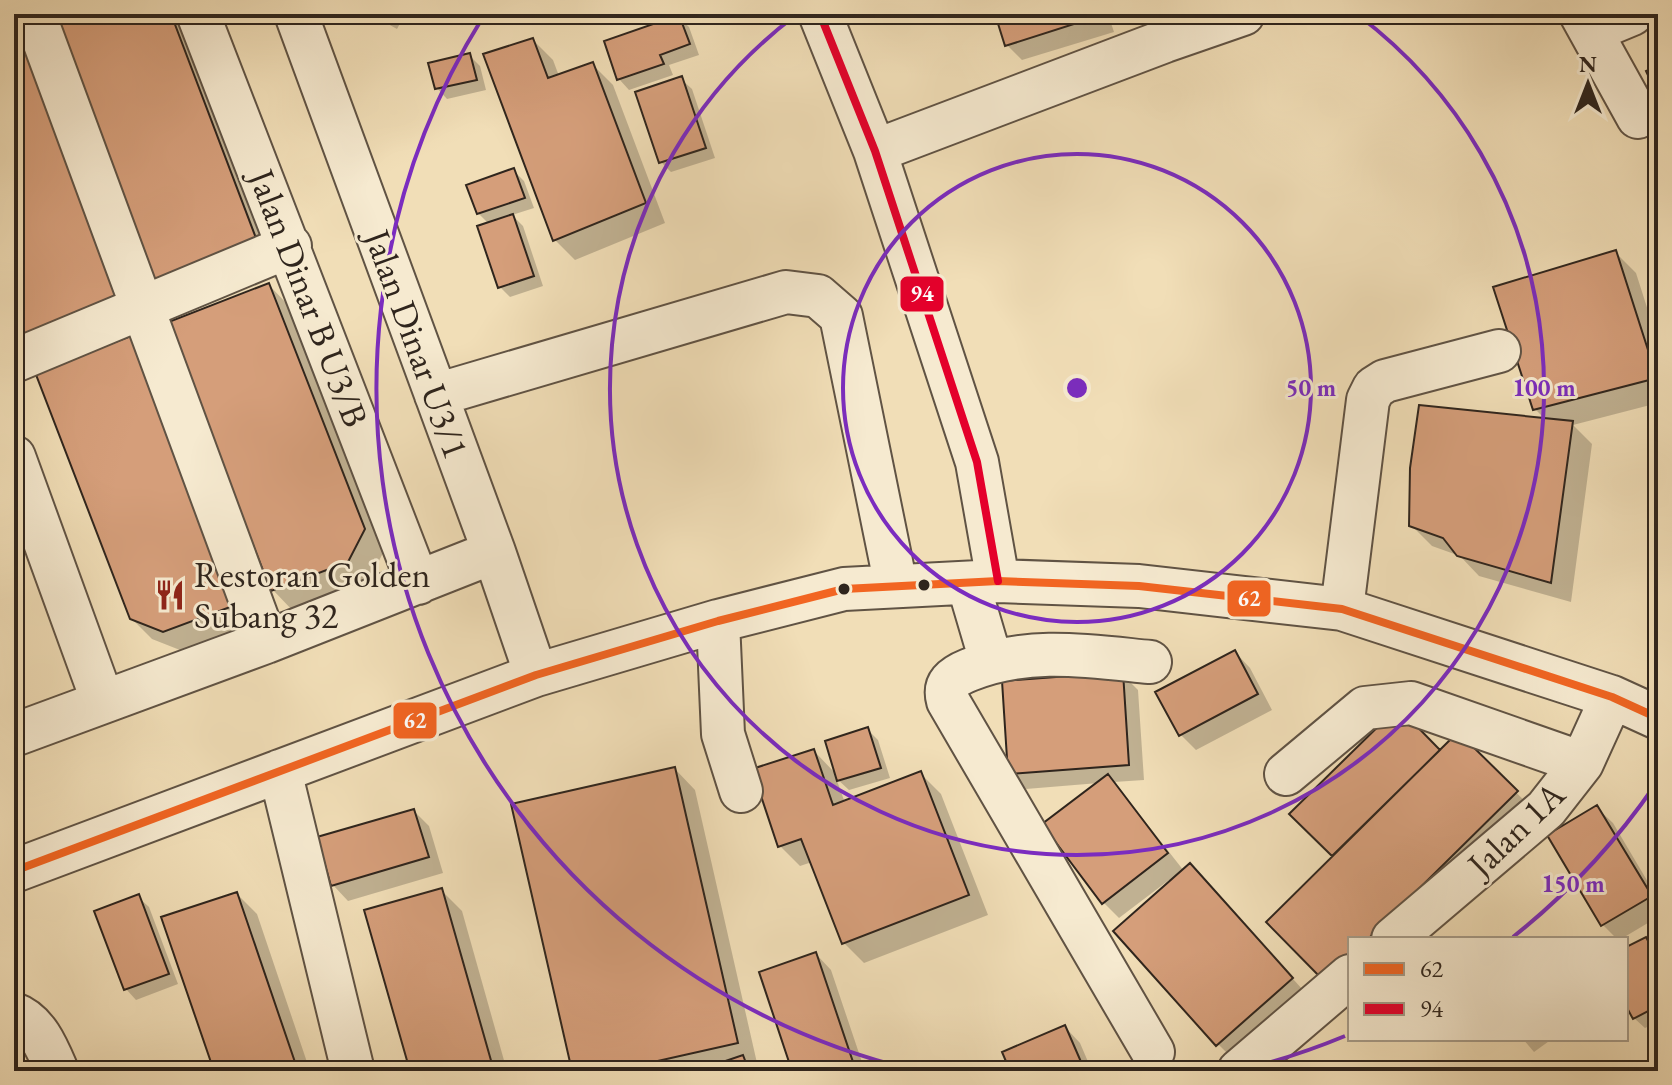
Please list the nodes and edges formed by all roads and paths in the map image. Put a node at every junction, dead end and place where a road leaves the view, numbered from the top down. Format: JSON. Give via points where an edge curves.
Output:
{"nodes":[{"id":1,"x":34,"y":14,"type":"edge"},
{"id":2,"x":198,"y":14,"type":"edge"},
{"id":3,"x":296,"y":14,"type":"edge"},
{"id":4,"x":820,"y":14,"type":"edge"},
{"id":5,"x":1243,"y":14,"type":"edge"},
{"id":6,"x":1632,"y":14,"type":"edge"},
{"id":7,"x":1586,"y":22,"type":"edge"},
{"id":8,"x":1161,"y":27,"type":"edge"},
{"id":9,"x":1638,"y":117,"type":"dead end"},
{"id":10,"x":875,"y":151,"type":"junction"},
{"id":11,"x":290,"y":246,"type":"junction"},
{"id":12,"x":143,"y":307,"type":"junction"},
{"id":13,"x":1499,"y":351,"type":"dead end"},
{"id":14,"x":14,"y":361,"type":"edge"},
{"id":15,"x":436,"y":395,"type":"junction"},
{"id":16,"x":14,"y":457,"type":"edge"},
{"id":17,"x":494,"y":552,"type":"junction"},
{"id":18,"x":983,"y":582,"type":"junction"},
{"id":19,"x":418,"y":583,"type":"junction"},
{"id":20,"x":896,"y":586,"type":"junction"},
{"id":21,"x":1342,"y":609,"type":"junction"},
{"id":22,"x":718,"y":621,"type":"junction"},
{"id":23,"x":266,"y":642,"type":"junction"},
{"id":24,"x":991,"y":661,"type":"junction"},
{"id":25,"x":1150,"y":662,"type":"dead end"},
{"id":26,"x":536,"y":675,"type":"junction"},
{"id":27,"x":1612,"y":697,"type":"junction"},
{"id":28,"x":103,"y":702,"type":"junction"},
{"id":29,"x":1658,"y":718,"type":"edge"},
{"id":30,"x":14,"y":735,"type":"edge"},
{"id":31,"x":1582,"y":763,"type":"junction"},
{"id":32,"x":280,"y":771,"type":"junction"},
{"id":33,"x":1286,"y":774,"type":"dead end"},
{"id":34,"x":741,"y":791,"type":"dead end"},
{"id":35,"x":14,"y":871,"type":"edge"},
{"id":36,"x":1395,"y":937,"type":"edge"},
{"id":37,"x":1348,"y":978,"type":"edge"},
{"id":38,"x":14,"y":1014,"type":"edge"},
{"id":39,"x":1153,"y":1052,"type":"dead end"},
{"id":40,"x":352,"y":1070,"type":"edge"},
{"id":41,"x":57,"y":1071,"type":"edge"},
{"id":42,"x":1239,"y":1071,"type":"edge"}],
"edges":[{"from":1,"to":12,"type":"street"},
{"from":2,"to":11,"type":"street","name":"Jalan Dinar B U3/B"},
{"from":3,"to":15,"type":"street","name":"Jalan Dinar U3/1"},
{"from":4,"to":10,"type":"street"},
{"from":5,"to":8,"type":"street"},
{"from":6,"to":7,"type":"street"},
{"from":7,"to":9,"type":"street"},
{"from":8,"to":10,"type":"street"},
{"from":10,"to":18,"type":"street","via":[[977,462]]},
{"from":11,"to":12,"type":"street"},
{"from":11,"to":19,"type":"street","name":"Jalan Dinar B U3/B"},
{"from":12,"to":14,"type":"street"},
{"from":12,"to":23,"type":"street"},
{"from":13,"to":21,"type":"street","via":[[1374,388],[1368,400]]},
{"from":15,"to":17,"type":"street","name":"Jalan Dinar U3/1"},
{"from":15,"to":20,"type":"street","via":[[786,292],[818,296],[841,316]]},
{"from":16,"to":28,"type":"street"},
{"from":17,"to":19,"type":"street"},
{"from":17,"to":26,"type":"street","name":"Jalan Dinar U3/1"},
{"from":18,"to":20,"type":"street"},
{"from":18,"to":21,"type":"street","via":[[1139,586]]},
{"from":18,"to":24,"type":"street"},
{"from":19,"to":23,"type":"street"},
{"from":20,"to":22,"type":"street","via":[[844,589]]},
{"from":21,"to":27,"type":"street"},
{"from":22,"to":26,"type":"street"},
{"from":22,"to":34,"type":"street","via":[[723,734]]},
{"from":23,"to":28,"type":"street"},
{"from":24,"to":25,"type":"street","via":[[1066,654]]},
{"from":24,"to":39,"type":"street","via":[[949,681],[948,701]]},
{"from":26,"to":32,"type":"street"},
{"from":27,"to":29,"type":"street"},
{"from":27,"to":31,"type":"street","name":"Jalan 1A"},
{"from":28,"to":30,"type":"street"},
{"from":31,"to":33,"type":"street","via":[[1411,703],[1365,708]]},
{"from":31,"to":36,"type":"street","name":"Jalan 1A","via":[[1546,809]]},
{"from":32,"to":35,"type":"street"},
{"from":32,"to":40,"type":"street"},
{"from":37,"to":42,"type":"street"},
{"from":38,"to":41,"type":"street","via":[[43,1039]]}]}
